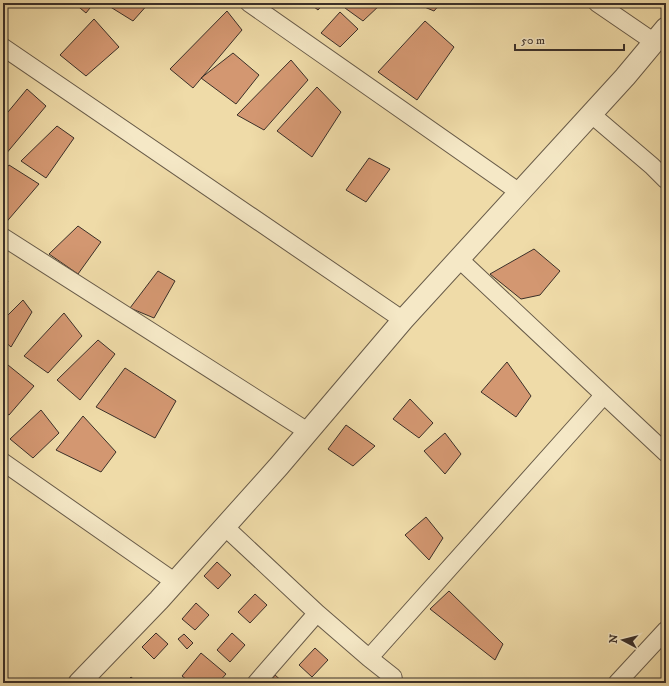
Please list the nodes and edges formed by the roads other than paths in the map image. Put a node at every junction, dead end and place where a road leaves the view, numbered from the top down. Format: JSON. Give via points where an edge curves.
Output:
{"nodes":[{"id":1,"x":249,"y":3,"type":"edge"},
{"id":2,"x":597,"y":3,"type":"edge"},
{"id":3,"x":660,"y":35,"type":"edge"},
{"id":4,"x":3,"y":47,"type":"edge"},
{"id":5,"x":591,"y":114,"type":"junction"},
{"id":6,"x":666,"y":180,"type":"edge"},
{"id":7,"x":519,"y":192,"type":"junction"},
{"id":8,"x":3,"y":237,"type":"edge"},
{"id":9,"x":459,"y":259,"type":"junction"},
{"id":10,"x":403,"y":320,"type":"junction"},
{"id":11,"x":604,"y":395,"type":"junction"},
{"id":12,"x":307,"y":431,"type":"junction"},
{"id":13,"x":666,"y":453,"type":"edge"},
{"id":14,"x":3,"y":462,"type":"edge"},
{"id":15,"x":225,"y":527,"type":"junction"},
{"id":16,"x":175,"y":582,"type":"junction"},
{"id":17,"x":317,"y":613,"type":"junction"},
{"id":18,"x":666,"y":630,"type":"edge"},
{"id":19,"x":369,"y":658,"type":"junction"},
{"id":20,"x":79,"y":683,"type":"edge"},
{"id":21,"x":256,"y":683,"type":"edge"},
{"id":22,"x":394,"y":683,"type":"edge"},
{"id":23,"x":617,"y":683,"type":"edge"}],
"edges":[{"from":1,"to":7,"type":"street"},
{"from":2,"to":3,"type":"street"},
{"from":3,"to":5,"type":"street"},
{"from":4,"to":10,"type":"street"},
{"from":5,"to":6,"type":"street"},
{"from":5,"to":7,"type":"street"},
{"from":7,"to":9,"type":"street"},
{"from":8,"to":12,"type":"street"},
{"from":9,"to":10,"type":"street"},
{"from":9,"to":11,"type":"street"},
{"from":10,"to":12,"type":"street"},
{"from":11,"to":13,"type":"street"},
{"from":11,"to":19,"type":"street"},
{"from":12,"to":15,"type":"street"},
{"from":14,"to":16,"type":"street"},
{"from":15,"to":16,"type":"street"},
{"from":15,"to":17,"type":"street"},
{"from":16,"to":20,"type":"street"},
{"from":17,"to":19,"type":"street"},
{"from":17,"to":21,"type":"street"},
{"from":18,"to":23,"type":"street"},
{"from":19,"to":22,"type":"street","via":[[393,677]]}]}
